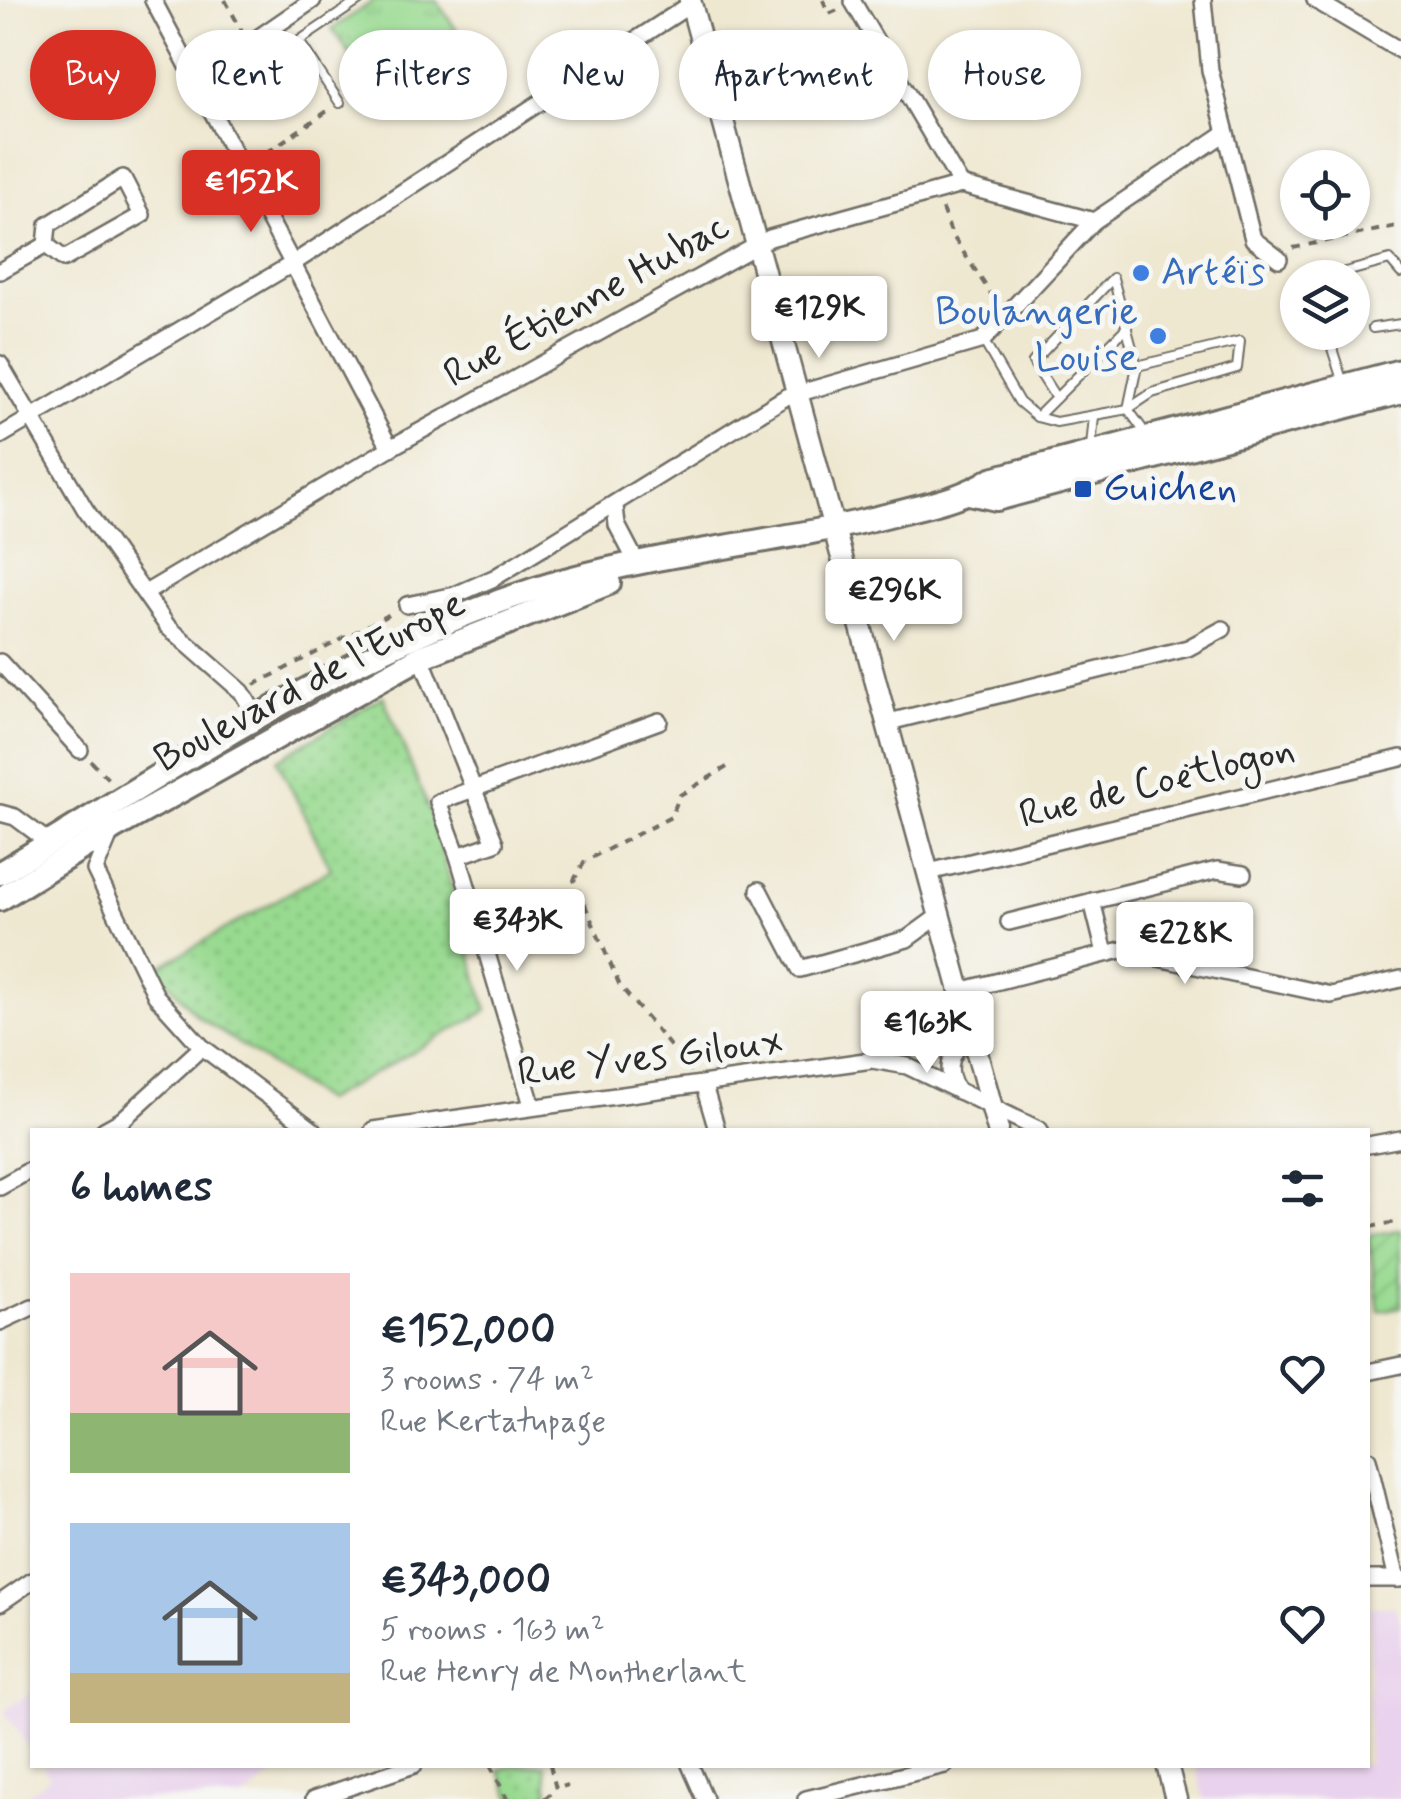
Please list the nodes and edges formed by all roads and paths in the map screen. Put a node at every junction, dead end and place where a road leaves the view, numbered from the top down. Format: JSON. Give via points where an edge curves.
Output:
{"nodes":[{"id":1,"x":153,"y":0,"type":"edge"},
{"id":2,"x":225,"y":0,"type":"edge"},
{"id":3,"x":313,"y":0,"type":"edge"},
{"id":4,"x":360,"y":0,"type":"edge"},
{"id":5,"x":824,"y":0,"type":"edge"},
{"id":6,"x":1203,"y":0,"type":"edge"},
{"id":7,"x":1315,"y":0,"type":"edge"},
{"id":8,"x":691,"y":2,"type":"edge"},
{"id":9,"x":853,"y":2,"type":"joint"},
{"id":10,"x":241,"y":30,"type":"edge"},
{"id":11,"x":269,"y":30,"type":"edge"},
{"id":12,"x":176,"y":44,"type":"edge"},
{"id":13,"x":1401,"y":50,"type":"edge"},
{"id":14,"x":339,"y":101,"type":"edge"},
{"id":15,"x":339,"y":104,"type":"edge"},
{"id":16,"x":216,"y":120,"type":"edge"},
{"id":17,"x":1225,"y":133,"type":"junction"},
{"id":18,"x":242,"y":170,"type":"junction"},
{"id":19,"x":961,"y":185,"type":"junction"},
{"id":20,"x":936,"y":192,"type":"junction"},
{"id":21,"x":1094,"y":220,"type":"junction"},
{"id":22,"x":1401,"y":225,"type":"edge"},
{"id":23,"x":758,"y":243,"type":"junction"},
{"id":24,"x":46,"y":245,"type":"junction"},
{"id":25,"x":1279,"y":259,"type":"joint"},
{"id":26,"x":292,"y":264,"type":"junction"},
{"id":27,"x":1370,"y":265,"type":"edge"},
{"id":28,"x":0,"y":271,"type":"edge"},
{"id":29,"x":1401,"y":273,"type":"edge"},
{"id":30,"x":1006,"y":316,"type":"junction"},
{"id":31,"x":1401,"y":324,"type":"edge"},
{"id":32,"x":1127,"y":327,"type":"junction"},
{"id":33,"x":1373,"y":328,"type":"dead end"},
{"id":34,"x":983,"y":340,"type":"junction"},
{"id":35,"x":1333,"y":350,"type":"edge"},
{"id":36,"x":0,"y":364,"type":"edge"},
{"id":37,"x":1137,"y":366,"type":"junction"},
{"id":38,"x":1401,"y":372,"type":"edge"},
{"id":39,"x":1344,"y":386,"type":"junction"},
{"id":40,"x":798,"y":390,"type":"junction"},
{"id":41,"x":1401,"y":392,"type":"edge"},
{"id":42,"x":1056,"y":398,"type":"junction"},
{"id":43,"x":1128,"y":409,"type":"junction"},
{"id":44,"x":1094,"y":416,"type":"junction"},
{"id":45,"x":1037,"y":418,"type":"junction"},
{"id":46,"x":31,"y":419,"type":"junction"},
{"id":47,"x":0,"y":436,"type":"edge"},
{"id":48,"x":1148,"y":438,"type":"junction"},
{"id":49,"x":390,"y":448,"type":"junction"},
{"id":50,"x":1091,"y":452,"type":"junction"},
{"id":51,"x":969,"y":494,"type":"junction"},
{"id":52,"x":615,"y":506,"type":"junction"},
{"id":53,"x":836,"y":528,"type":"junction"},
{"id":54,"x":669,"y":560,"type":"junction"},
{"id":55,"x":638,"y":565,"type":"junction"},
{"id":56,"x":146,"y":592,"type":"junction"},
{"id":57,"x":406,"y":605,"type":"joint"},
{"id":58,"x":1223,"y":628,"type":"dead end"},
{"id":59,"x":422,"y":657,"type":"junction"},
{"id":60,"x":0,"y":662,"type":"edge"},
{"id":61,"x":242,"y":692,"type":"junction"},
{"id":62,"x":257,"y":718,"type":"junction"},
{"id":63,"x":658,"y":721,"type":"dead end"},
{"id":64,"x":889,"y":722,"type":"junction"},
{"id":65,"x":80,"y":750,"type":"joint"},
{"id":66,"x":1401,"y":758,"type":"edge"},
{"id":67,"x":727,"y":767,"type":"dead end"},
{"id":68,"x":473,"y":789,"type":"junction"},
{"id":69,"x":126,"y":797,"type":"junction"},
{"id":70,"x":0,"y":814,"type":"edge"},
{"id":71,"x":114,"y":828,"type":"junction"},
{"id":72,"x":47,"y":846,"type":"junction"},
{"id":73,"x":458,"y":856,"type":"junction"},
{"id":74,"x":95,"y":870,"type":"junction"},
{"id":75,"x":929,"y":872,"type":"junction"},
{"id":76,"x":0,"y":873,"type":"edge"},
{"id":77,"x":1243,"y":874,"type":"dead end"},
{"id":78,"x":760,"y":890,"type":"dead end"},
{"id":79,"x":0,"y":899,"type":"edge"},
{"id":80,"x":1092,"y":901,"type":"junction"},
{"id":81,"x":940,"y":915,"type":"junction"},
{"id":82,"x":1009,"y":922,"type":"dead end"},
{"id":83,"x":1105,"y":953,"type":"junction"},
{"id":84,"x":1401,"y":979,"type":"edge"},
{"id":85,"x":960,"y":991,"type":"junction"},
{"id":86,"x":970,"y":1030,"type":"junction"},
{"id":87,"x":202,"y":1048,"type":"junction"},
{"id":88,"x":953,"y":1052,"type":"junction"},
{"id":89,"x":907,"y":1066,"type":"junction"},
{"id":90,"x":704,"y":1086,"type":"junction"},
{"id":91,"x":958,"y":1091,"type":"junction"},
{"id":92,"x":532,"y":1105,"type":"junction"},
{"id":93,"x":991,"y":1108,"type":"junction"},
{"id":94,"x":108,"y":1128,"type":"edge"},
{"id":95,"x":309,"y":1128,"type":"edge"},
{"id":96,"x":387,"y":1128,"type":"edge"},
{"id":97,"x":716,"y":1128,"type":"edge"},
{"id":98,"x":997,"y":1128,"type":"edge"},
{"id":99,"x":1036,"y":1128,"type":"edge"},
{"id":100,"x":1401,"y":1139,"type":"edge"},
{"id":101,"x":1370,"y":1145,"type":"edge"},
{"id":102,"x":30,"y":1171,"type":"edge"},
{"id":103,"x":0,"y":1188,"type":"edge"},
{"id":104,"x":1401,"y":1222,"type":"edge"},
{"id":105,"x":1370,"y":1227,"type":"dead end"},
{"id":106,"x":30,"y":1308,"type":"edge"},
{"id":107,"x":0,"y":1322,"type":"edge"},
{"id":108,"x":1401,"y":1365,"type":"edge"},
{"id":109,"x":1370,"y":1372,"type":"edge"},
{"id":110,"x":1370,"y":1467,"type":"edge"},
{"id":111,"x":1370,"y":1578,"type":"edge"},
{"id":112,"x":1399,"y":1579,"type":"edge"},
{"id":113,"x":30,"y":1582,"type":"edge"},
{"id":114,"x":0,"y":1603,"type":"edge"},
{"id":115,"x":405,"y":1768,"type":"edge"},
{"id":116,"x":492,"y":1768,"type":"edge"},
{"id":117,"x":551,"y":1768,"type":"edge"},
{"id":118,"x":691,"y":1768,"type":"edge"},
{"id":119,"x":933,"y":1768,"type":"edge"},
{"id":120,"x":1168,"y":1768,"type":"edge"},
{"id":121,"x":568,"y":1785,"type":"dead end"},
{"id":122,"x":556,"y":1789,"type":"junction"},
{"id":123,"x":314,"y":1799,"type":"edge"},
{"id":124,"x":507,"y":1799,"type":"edge"},
{"id":125,"x":544,"y":1799,"type":"edge"},
{"id":126,"x":705,"y":1799,"type":"edge"},
{"id":127,"x":806,"y":1799,"type":"edge"},
{"id":128,"x":1176,"y":1799,"type":"edge"}],
"edges":[{"from":1,"to":12,"type":"street"},
{"from":2,"to":10,"type":"path"},
{"from":3,"to":11,"type":"street"},
{"from":4,"to":14,"type":"lane","via":[[299,41]]},
{"from":5,"to":9,"type":"path","via":[[829,14]]},
{"from":6,"to":17,"type":"street"},
{"from":7,"to":13,"type":"street"},
{"from":8,"to":23,"type":"main road"},
{"from":8,"to":26,"type":"street"},
{"from":9,"to":19,"type":"street"},
{"from":15,"to":18,"type":"path"},
{"from":16,"to":18,"type":"street"},
{"from":17,"to":21,"type":"street"},
{"from":17,"to":25,"type":"street","via":[[1252,239]]},
{"from":18,"to":26,"type":"street"},
{"from":19,"to":20,"type":"street","name":"Rue Étienne Hubac"},
{"from":19,"to":21,"type":"street"},
{"from":20,"to":23,"type":"street","name":"Rue Étienne Hubac"},
{"from":20,"to":30,"type":"path","via":[[952,235]]},
{"from":21,"to":30,"type":"street"},
{"from":22,"to":25,"type":"path","via":[[1294,248]]},
{"from":23,"to":40,"type":"main road"},
{"from":23,"to":49,"type":"street","name":"Rue Étienne Hubac"},
{"from":24,"to":24,"type":"street","via":[[64,259],[142,215],[123,178],[48,224]]},
{"from":24,"to":28,"type":"street"},
{"from":26,"to":46,"type":"street"},
{"from":26,"to":49,"type":"street"},
{"from":27,"to":29,"type":"lane","via":[[1390,260]]},
{"from":30,"to":34,"type":"street"},
{"from":31,"to":33,"type":"lane"},
{"from":32,"to":37,"type":"lane"},
{"from":32,"to":42,"type":"lane"},
{"from":32,"to":42,"type":"lane","via":[[1113,278],[1033,362]]},
{"from":34,"to":40,"type":"street"},
{"from":34,"to":45,"type":"lane","via":[[1006,384]]},
{"from":35,"to":39,"type":"lane"},
{"from":36,"to":46,"type":"street"},
{"from":37,"to":43,"type":"lane"},
{"from":37,"to":43,"type":"lane","via":[[1240,341],[1237,368],[1152,393]]},
{"from":38,"to":39,"type":"main road","name":"Boulevard de l'Europe"},
{"from":39,"to":48,"type":"main road","name":"Boulevard de l'Europe"},
{"from":40,"to":52,"type":"street"},
{"from":40,"to":53,"type":"main road"},
{"from":41,"to":51,"type":"main road","name":"Boulevard de l'Europe","via":[[996,499]]},
{"from":42,"to":45,"type":"lane"},
{"from":43,"to":44,"type":"lane"},
{"from":43,"to":48,"type":"lane"},
{"from":44,"to":45,"type":"lane"},
{"from":44,"to":50,"type":"lane"},
{"from":46,"to":47,"type":"street"},
{"from":46,"to":56,"type":"street"},
{"from":48,"to":50,"type":"main road","name":"Boulevard de l'Europe"},
{"from":49,"to":56,"type":"street","name":"Rue Étienne Hubac"},
{"from":50,"to":51,"type":"main road","name":"Boulevard de l'Europe","via":[[992,479]]},
{"from":51,"to":53,"type":"main road","name":"Boulevard de l'Europe"},
{"from":52,"to":55,"type":"street"},
{"from":52,"to":57,"type":"street","via":[[494,578]]},
{"from":53,"to":54,"type":"main road","name":"Boulevard de l'Europe"},
{"from":53,"to":64,"type":"main road"},
{"from":54,"to":55,"type":"main road","name":"Boulevard de l'Europe"},
{"from":54,"to":59,"type":"main road","name":"Boulevard de l'Europe"},
{"from":55,"to":62,"type":"main road","name":"Boulevard de l'Europe","via":[[452,617]]},
{"from":56,"to":61,"type":"street","via":[[168,627]]},
{"from":57,"to":61,"type":"path"},
{"from":58,"to":64,"type":"street","via":[[1188,648]]},
{"from":59,"to":68,"type":"street"},
{"from":59,"to":71,"type":"main road","name":"Boulevard de l'Europe"},
{"from":60,"to":65,"type":"street"},
{"from":61,"to":62,"type":"street"},
{"from":62,"to":69,"type":"main road","name":"Boulevard de l'Europe"},
{"from":63,"to":68,"type":"street"},
{"from":64,"to":75,"type":"main road"},
{"from":65,"to":69,"type":"path"},
{"from":66,"to":75,"type":"street","name":"Rue de Coëtlogon"},
{"from":67,"to":90,"type":"path","via":[[680,795],[670,817],[584,860],[574,880],[620,986]]},
{"from":68,"to":73,"type":"street","via":[[438,802]]},
{"from":68,"to":73,"type":"street","via":[[495,843]]},
{"from":69,"to":72,"type":"main road","name":"Boulevard de l'Europe"},
{"from":70,"to":72,"type":"street"},
{"from":71,"to":72,"type":"main road","name":"Boulevard de l'Europe"},
{"from":71,"to":74,"type":"street"},
{"from":72,"to":74,"type":"street"},
{"from":72,"to":76,"type":"main road","name":"Boulevard de l'Europe"},
{"from":72,"to":79,"type":"main road","name":"Boulevard de l'Europe"},
{"from":73,"to":92,"type":"street"},
{"from":74,"to":87,"type":"street","via":[[156,996]]},
{"from":75,"to":81,"type":"main road"},
{"from":77,"to":80,"type":"street","via":[[1218,870]]},
{"from":78,"to":81,"type":"street","via":[[800,968],[908,939]]},
{"from":80,"to":82,"type":"street"},
{"from":80,"to":83,"type":"street"},
{"from":81,"to":85,"type":"main road"},
{"from":83,"to":84,"type":"street","via":[[1122,950],[1331,995]]},
{"from":83,"to":85,"type":"street"},
{"from":85,"to":86,"type":"main road"},
{"from":86,"to":88,"type":"street"},
{"from":86,"to":93,"type":"main road"},
{"from":87,"to":94,"type":"street"},
{"from":87,"to":95,"type":"street"},
{"from":88,"to":89,"type":"street"},
{"from":88,"to":91,"type":"street","via":[[949,1078]]},
{"from":89,"to":90,"type":"street","name":"Rue Yves Giloux","via":[[872,1060]]},
{"from":89,"to":91,"type":"street","name":"Rue Yves Giloux"},
{"from":90,"to":92,"type":"street","name":"Rue Yves Giloux"},
{"from":90,"to":97,"type":"street"},
{"from":91,"to":93,"type":"street","name":"Rue Yves Giloux"},
{"from":92,"to":96,"type":"street","name":"Rue Yves Giloux"},
{"from":93,"to":98,"type":"main road"},
{"from":93,"to":99,"type":"street","name":"Rue Yves Giloux"},
{"from":100,"to":101,"type":"street"},
{"from":102,"to":103,"type":"street"},
{"from":104,"to":105,"type":"path"},
{"from":106,"to":107,"type":"street"},
{"from":108,"to":109,"type":"street"},
{"from":110,"to":112,"type":"street"},
{"from":111,"to":112,"type":"street"},
{"from":113,"to":114,"type":"street"},
{"from":115,"to":123,"type":"street"},
{"from":116,"to":124,"type":"path"},
{"from":117,"to":122,"type":"path"},
{"from":118,"to":126,"type":"street"},
{"from":119,"to":127,"type":"street"},
{"from":120,"to":128,"type":"main road"},
{"from":121,"to":122,"type":"path"},
{"from":122,"to":125,"type":"path"}]}
